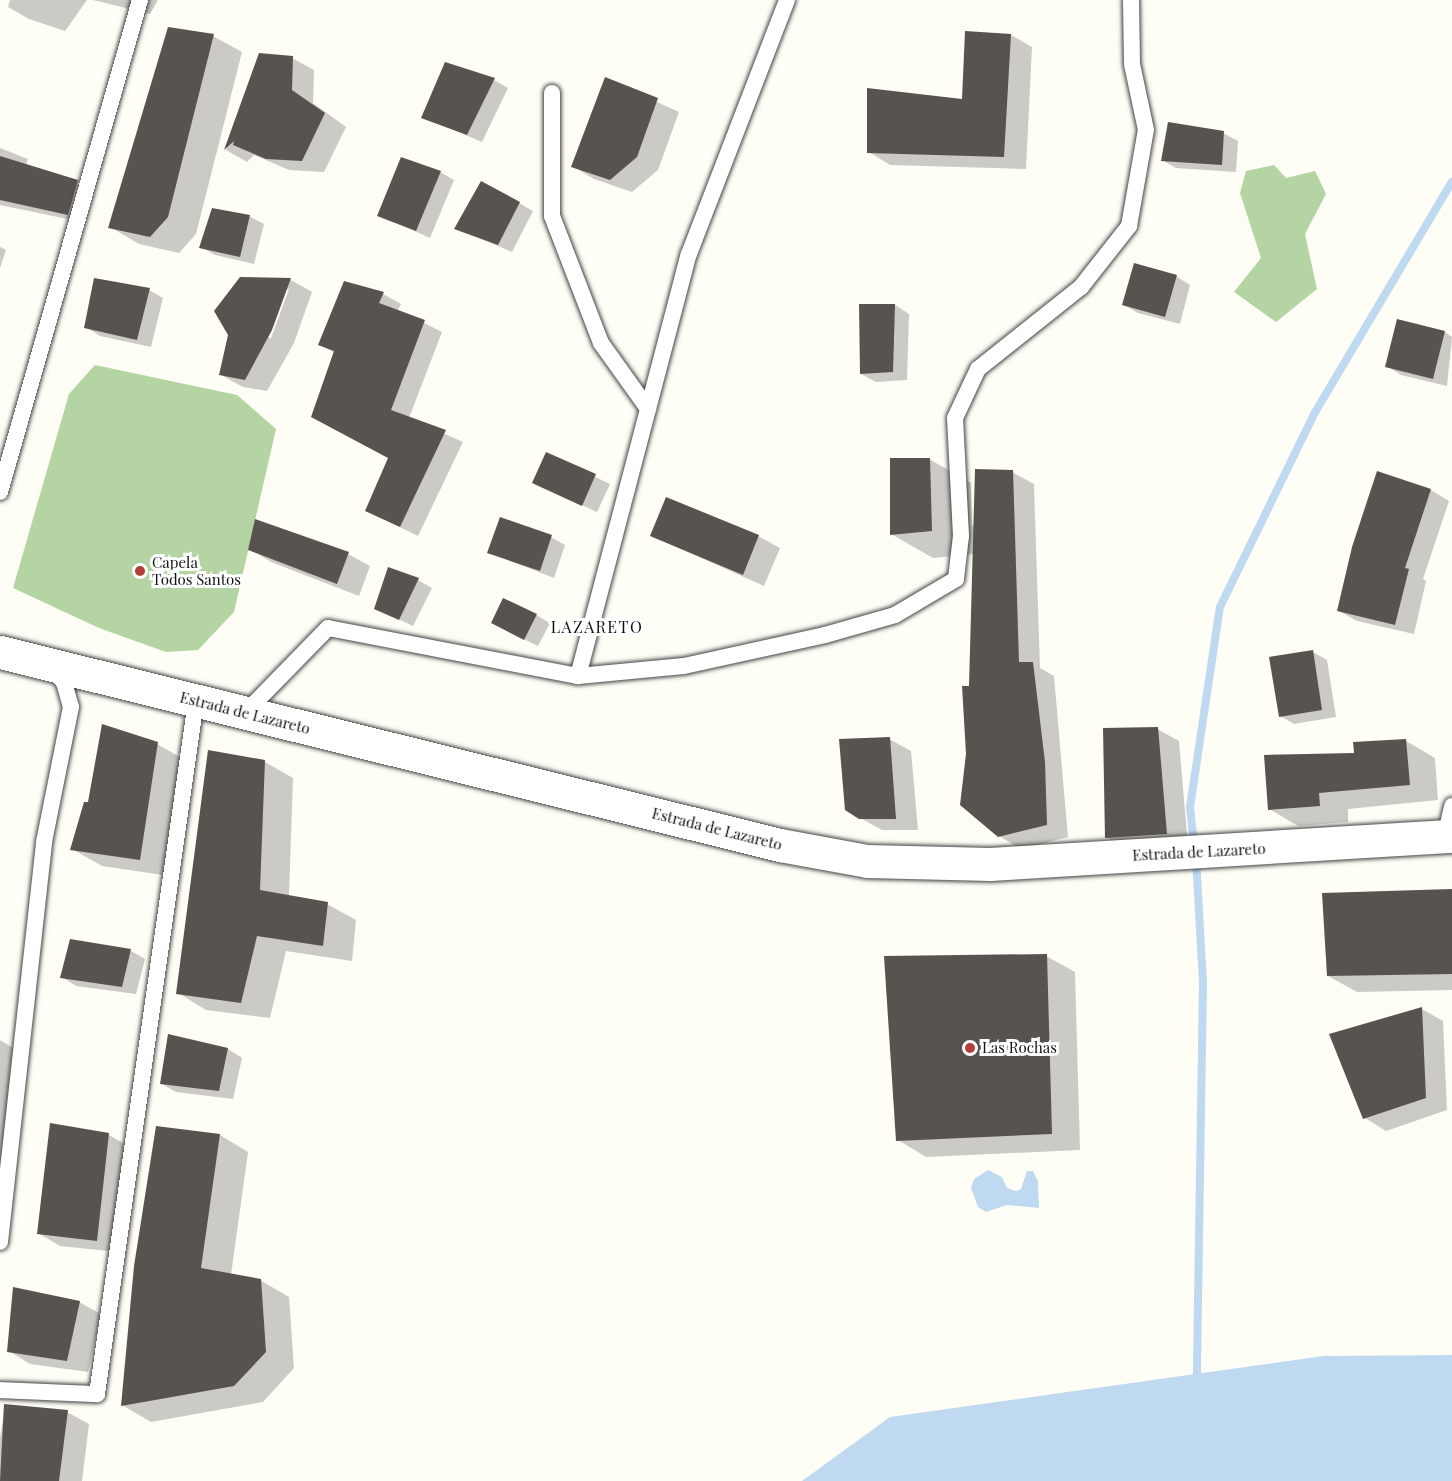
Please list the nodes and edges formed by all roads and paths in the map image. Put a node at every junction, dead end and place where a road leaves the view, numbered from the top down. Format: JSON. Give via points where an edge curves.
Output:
{"nodes":[{"id":1,"x":140,"y":0,"type":"edge"},
{"id":2,"x":787,"y":0,"type":"edge"},
{"id":3,"x":1131,"y":0,"type":"edge"},
{"id":4,"x":552,"y":93,"type":"dead end"},
{"id":5,"x":648,"y":409,"type":"junction"},
{"id":6,"x":0,"y":492,"type":"edge"},
{"id":7,"x":0,"y":652,"type":"edge"},
{"id":8,"x":42,"y":662,"type":"junction"},
{"id":9,"x":578,"y":676,"type":"junction"},
{"id":10,"x":196,"y":701,"type":"junction"},
{"id":11,"x":244,"y":714,"type":"junction"},
{"id":12,"x":1450,"y":826,"type":"edge"},
{"id":13,"x":0,"y":1242,"type":"edge"},
{"id":14,"x":0,"y":1390,"type":"edge"}],
"edges":[{"from":1,"to":6,"type":"lane"},
{"from":2,"to":5,"type":"lane","via":[[688,254]]},
{"from":3,"to":9,"type":"lane","via":[[1132,64],[1146,130],[1129,226],[1081,287],[978,369],[955,418],[962,536],[956,579],[895,615],[825,635],[684,666]]},
{"from":4,"to":5,"type":"lane","via":[[552,216],[601,343]]},
{"from":5,"to":9,"type":"lane"},
{"from":7,"to":8,"type":"street","name":"Estrada de Lazareto"},
{"from":8,"to":10,"type":"street","name":"Estrada de Lazareto"},
{"from":8,"to":13,"type":"lane","via":[[64,682],[71,707],[44,842]]},
{"from":9,"to":11,"type":"lane","via":[[328,628]]},
{"from":10,"to":11,"type":"street","name":"Estrada de Lazareto"},
{"from":10,"to":14,"type":"lane","via":[[97,1394]]},
{"from":11,"to":12,"type":"street","name":"Estrada de Lazareto","via":[[780,845],[867,861],[990,864]]}]}
